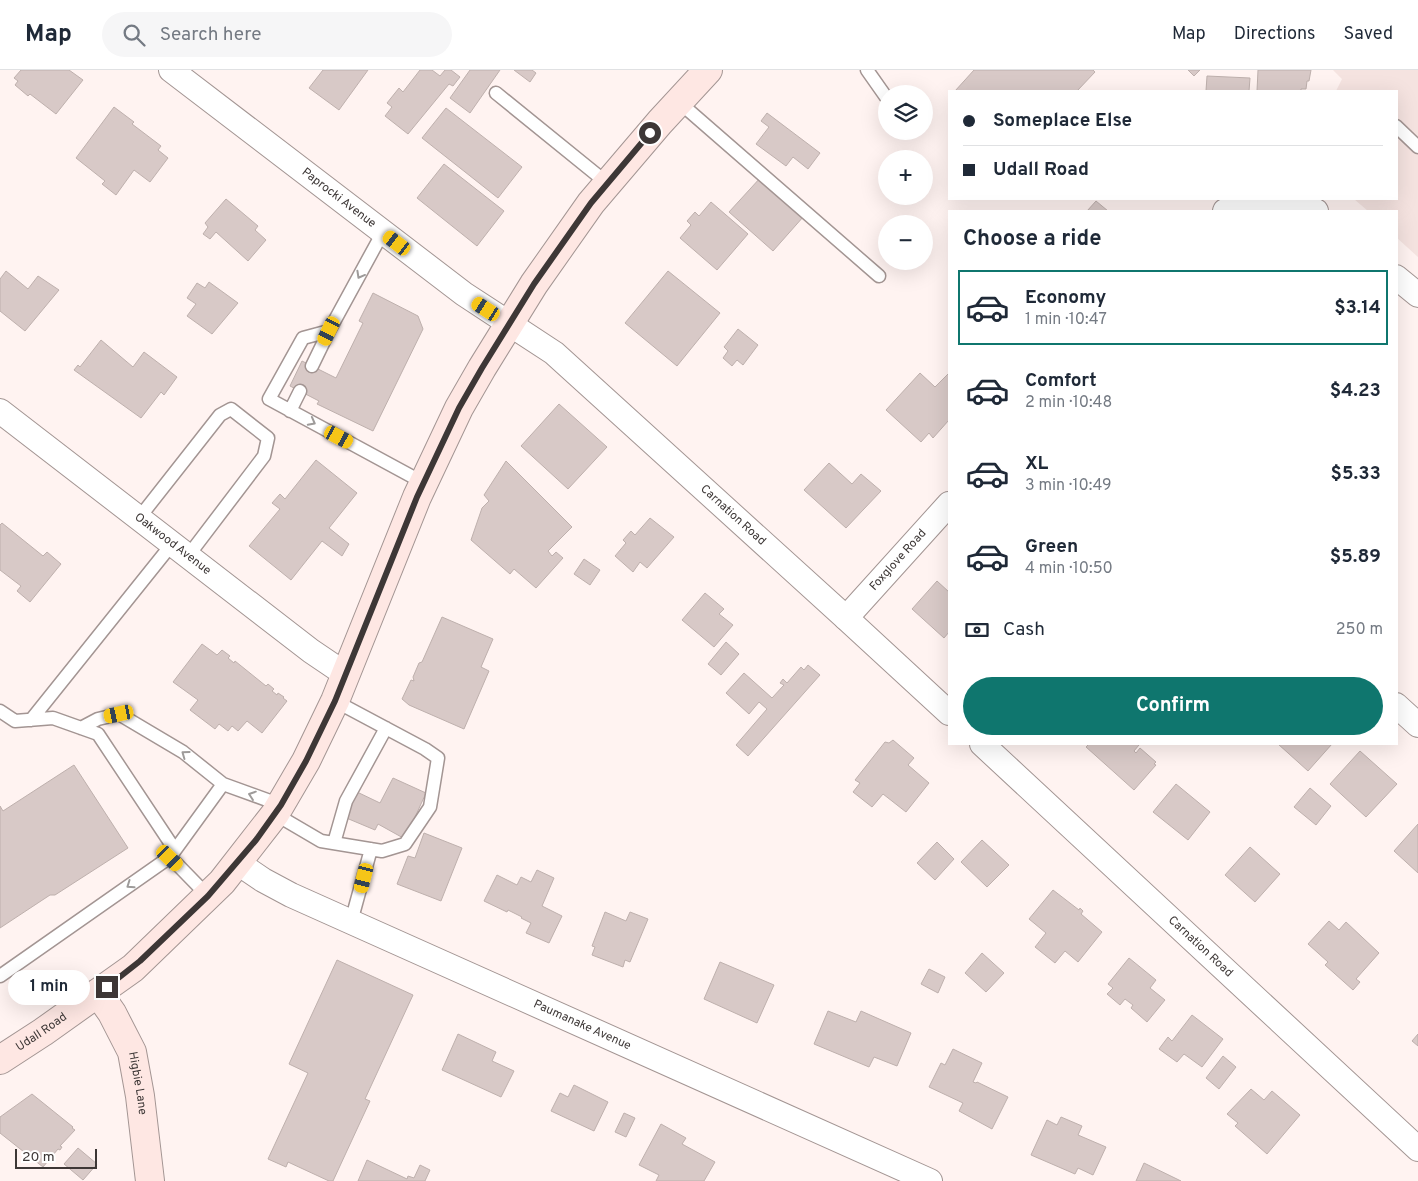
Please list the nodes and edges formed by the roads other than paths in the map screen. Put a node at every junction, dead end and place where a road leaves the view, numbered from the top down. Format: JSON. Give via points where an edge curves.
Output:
{"nodes":[{"id":1,"x":171,"y":70,"type":"edge"},
{"id":2,"x":708,"y":70,"type":"edge"},
{"id":3,"x":867,"y":70,"type":"edge"},
{"id":4,"x":878,"y":86,"type":"edge"},
{"id":5,"x":496,"y":93,"type":"dead end"},
{"id":6,"x":679,"y":102,"type":"junction"},
{"id":7,"x":1398,"y":128,"type":"edge"},
{"id":8,"x":1418,"y":147,"type":"edge"},
{"id":9,"x":608,"y":183,"type":"junction"},
{"id":10,"x":1290,"y":200,"type":"edge"},
{"id":11,"x":1290,"y":200,"type":"edge"},
{"id":12,"x":1227,"y":210,"type":"edge"},
{"id":13,"x":1314,"y":210,"type":"edge"},
{"id":14,"x":383,"y":232,"type":"junction"},
{"id":15,"x":879,"y":276,"type":"dead end"},
{"id":16,"x":1398,"y":278,"type":"edge"},
{"id":17,"x":1418,"y":295,"type":"edge"},
{"id":18,"x":510,"y":324,"type":"junction"},
{"id":19,"x":329,"y":331,"type":"junction"},
{"id":20,"x":312,"y":366,"type":"dead end"},
{"id":21,"x":300,"y":391,"type":"dead end"},
{"id":22,"x":0,"y":411,"type":"edge"},
{"id":23,"x":290,"y":411,"type":"junction"},
{"id":24,"x":424,"y":483,"type":"junction"},
{"id":25,"x":948,"y":505,"type":"edge"},
{"id":26,"x":139,"y":518,"type":"junction"},
{"id":27,"x":180,"y":550,"type":"junction"},
{"id":28,"x":846,"y":618,"type":"junction"},
{"id":29,"x":345,"y":674,"type":"junction"},
{"id":30,"x":335,"y":701,"type":"junction"},
{"id":31,"x":1398,"y":707,"type":"edge"},
{"id":32,"x":0,"y":710,"type":"edge"},
{"id":33,"x":948,"y":712,"type":"edge"},
{"id":34,"x":31,"y":720,"type":"junction"},
{"id":35,"x":1418,"y":725,"type":"edge"},
{"id":36,"x":81,"y":728,"type":"junction"},
{"id":37,"x":386,"y":728,"type":"junction"},
{"id":38,"x":983,"y":745,"type":"edge"},
{"id":39,"x":223,"y":784,"type":"junction"},
{"id":40,"x":278,"y":809,"type":"junction"},
{"id":41,"x":334,"y":843,"type":"junction"},
{"id":42,"x":371,"y":849,"type":"junction"},
{"id":43,"x":173,"y":854,"type":"junction"},
{"id":44,"x":238,"y":863,"type":"junction"},
{"id":45,"x":208,"y":896,"type":"junction"},
{"id":46,"x":351,"y":922,"type":"junction"},
{"id":47,"x":0,"y":976,"type":"edge"},
{"id":48,"x":98,"y":993,"type":"junction"},
{"id":49,"x":0,"y":1060,"type":"edge"},
{"id":50,"x":1418,"y":1150,"type":"edge"},
{"id":51,"x":150,"y":1181,"type":"edge"},
{"id":52,"x":930,"y":1181,"type":"edge"}],
"edges":[{"from":1,"to":14,"type":"street","name":"Paprocki Avenue"},
{"from":2,"to":6,"type":"main road"},
{"from":3,"to":4,"type":"lane"},
{"from":5,"to":9,"type":"lane"},
{"from":6,"to":9,"type":"main road"},
{"from":6,"to":15,"type":"lane"},
{"from":7,"to":8,"type":"lane"},
{"from":9,"to":18,"type":"main road","via":[[534,284]]},
{"from":10,"to":12,"type":"street","via":[[1246,201]]},
{"from":11,"to":13,"type":"street"},
{"from":14,"to":18,"type":"street","name":"Paprocki Avenue","via":[[464,294]]},
{"from":14,"to":19,"type":"lane","one_way":true},
{"from":16,"to":17,"type":"street"},
{"from":18,"to":24,"type":"main road","via":[[459,408]]},
{"from":18,"to":28,"type":"street","name":"Carnation Road","via":[[554,354]]},
{"from":19,"to":20,"type":"lane"},
{"from":19,"to":23,"type":"lane","via":[[303,338],[269,399]]},
{"from":21,"to":23,"type":"lane"},
{"from":22,"to":26,"type":"street","name":"Oakwood Avenue"},
{"from":23,"to":24,"type":"lane","one_way":true},
{"from":24,"to":29,"type":"main road"},
{"from":25,"to":28,"type":"street","name":"Foxglove Road"},
{"from":26,"to":27,"type":"street","name":"Oakwood Avenue"},
{"from":26,"to":27,"type":"lane","via":[[220,415],[231,409],[268,438],[264,456]]},
{"from":27,"to":29,"type":"street","name":"Oakwood Avenue"},
{"from":27,"to":34,"type":"lane"},
{"from":28,"to":33,"type":"street","name":"Carnation Road"},
{"from":29,"to":30,"type":"main road"},
{"from":30,"to":37,"type":"lane"},
{"from":30,"to":40,"type":"main road"},
{"from":31,"to":35,"type":"street"},
{"from":32,"to":34,"type":"lane","via":[[15,721]]},
{"from":34,"to":36,"type":"lane","via":[[53,718]]},
{"from":39,"to":36,"type":"lane","one_way":true,"via":[[183,752],[119,714],[98,719]]},
{"from":36,"to":43,"type":"lane","via":[[98,734]]},
{"from":37,"to":41,"type":"lane","via":[[346,801]]},
{"from":37,"to":42,"type":"lane","via":[[438,758],[430,808],[405,844],[382,851]]},
{"from":38,"to":50,"type":"street","name":"Carnation Road"},
{"from":40,"to":39,"type":"lane","one_way":true},
{"from":39,"to":43,"type":"lane"},
{"from":40,"to":41,"type":"lane","via":[[321,841]]},
{"from":40,"to":44,"type":"main road"},
{"from":41,"to":42,"type":"lane"},
{"from":42,"to":46,"type":"lane"},
{"from":43,"to":45,"type":"lane"},
{"from":43,"to":47,"type":"lane","one_way":true},
{"from":44,"to":45,"type":"main road","name":"Udall Road"},
{"from":44,"to":46,"type":"street","name":"Paumanake Avenue","via":[[291,895]]},
{"from":45,"to":48,"type":"main road","name":"Udall Road","via":[[133,968]]},
{"from":46,"to":52,"type":"street","name":"Paumanake Avenue"},
{"from":48,"to":49,"type":"main road","name":"Udall Road"},
{"from":48,"to":51,"type":"main road","name":"Higbie Lane","via":[[132,1052]]}]}
